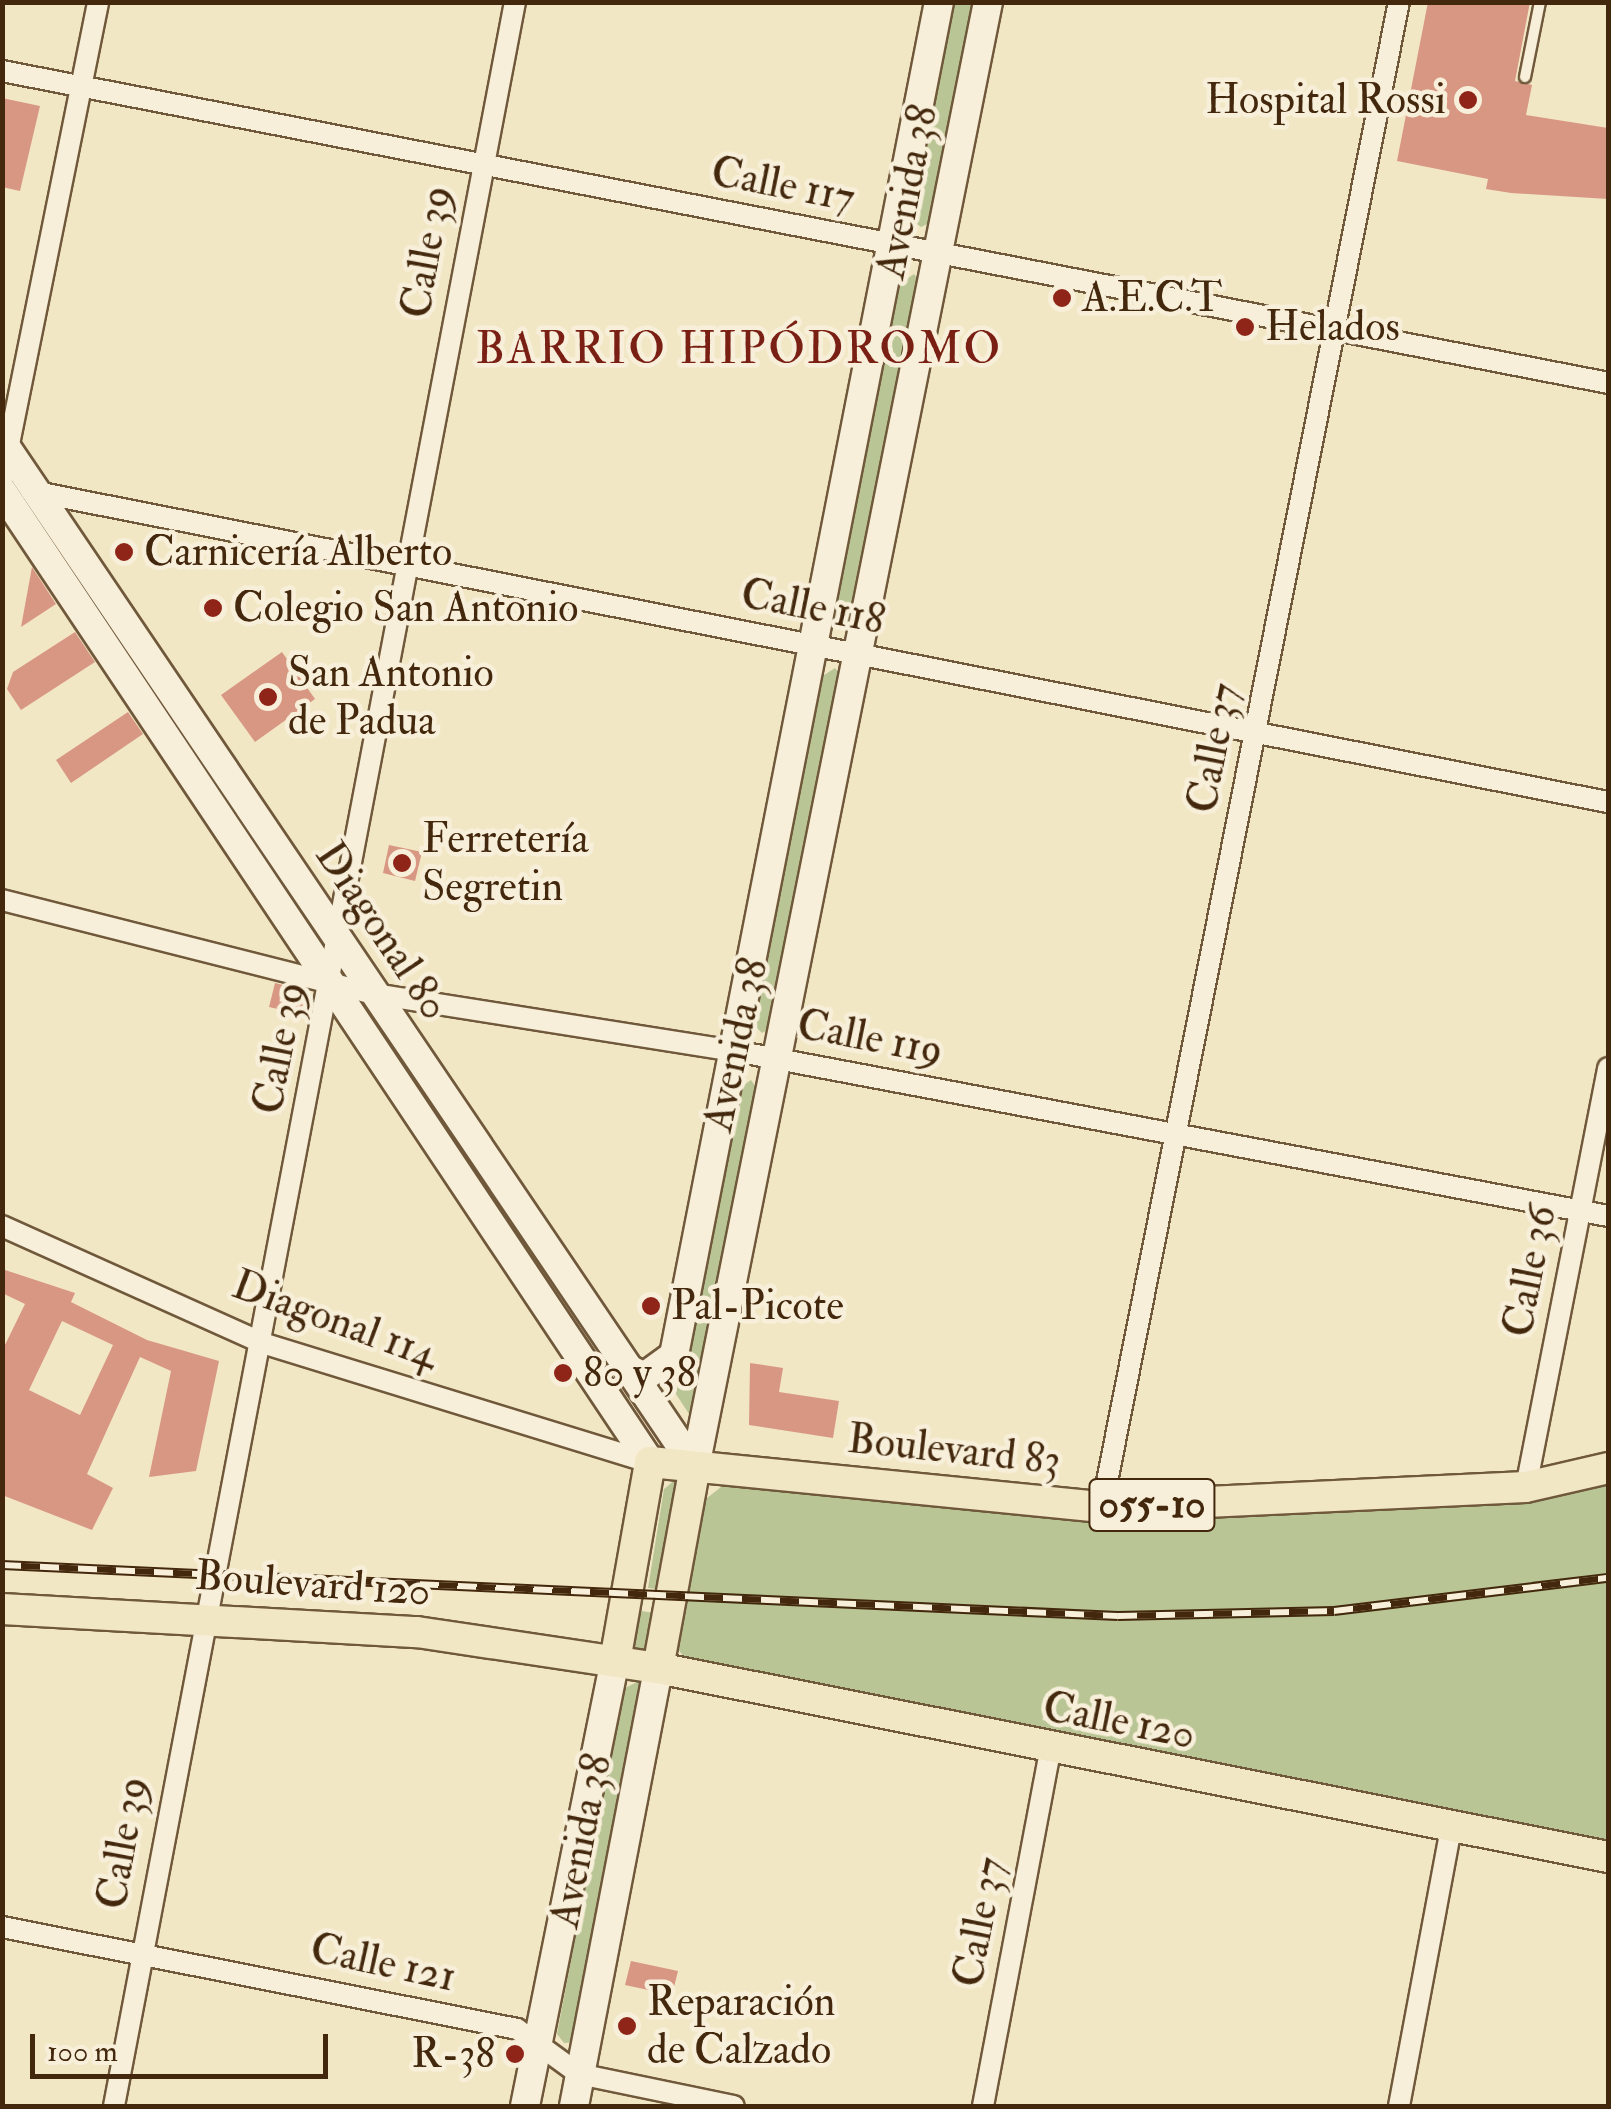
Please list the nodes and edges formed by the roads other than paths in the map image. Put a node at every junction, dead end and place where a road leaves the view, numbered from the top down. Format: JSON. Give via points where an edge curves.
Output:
{"nodes":[{"id":1,"x":98,"y":2,"type":"edge"},
{"id":2,"x":515,"y":2,"type":"edge"},
{"id":3,"x":939,"y":2,"type":"edge"},
{"id":4,"x":988,"y":2,"type":"edge"},
{"id":5,"x":1399,"y":2,"type":"edge"},
{"id":6,"x":1540,"y":2,"type":"edge"},
{"id":7,"x":2,"y":71,"type":"edge"},
{"id":8,"x":1525,"y":77,"type":"dead end"},
{"id":9,"x":81,"y":86,"type":"junction"},
{"id":10,"x":481,"y":164,"type":"junction"},
{"id":11,"x":892,"y":244,"type":"junction"},
{"id":12,"x":938,"y":253,"type":"junction"},
{"id":13,"x":1334,"y":330,"type":"junction"},
{"id":14,"x":1608,"y":383,"type":"edge"},
{"id":15,"x":5,"y":457,"type":"edge"},
{"id":16,"x":2,"y":489,"type":"edge"},
{"id":17,"x":36,"y":492,"type":"junction"},
{"id":18,"x":408,"y":565,"type":"junction"},
{"id":19,"x":814,"y":645,"type":"junction"},
{"id":20,"x":858,"y":654,"type":"junction"},
{"id":21,"x":1255,"y":732,"type":"junction"},
{"id":22,"x":1608,"y":802,"type":"edge"},
{"id":23,"x":2,"y":900,"type":"edge"},
{"id":24,"x":339,"y":939,"type":"junction"},
{"id":25,"x":330,"y":983,"type":"junction"},
{"id":26,"x":374,"y":994,"type":"junction"},
{"id":27,"x":735,"y":1051,"type":"junction"},
{"id":28,"x":777,"y":1059,"type":"junction"},
{"id":29,"x":1608,"y":1068,"type":"edge"},
{"id":30,"x":1176,"y":1134,"type":"junction"},
{"id":31,"x":1580,"y":1211,"type":"junction"},
{"id":32,"x":1608,"y":1216,"type":"edge"},
{"id":33,"x":2,"y":1226,"type":"edge"},
{"id":34,"x":262,"y":1342,"type":"junction"},
{"id":35,"x":629,"y":1369,"type":"junction"},
{"id":36,"x":650,"y":1462,"type":"junction"},
{"id":37,"x":695,"y":1466,"type":"junction"},
{"id":38,"x":1608,"y":1468,"type":"edge"},
{"id":39,"x":1526,"y":1487,"type":"junction"},
{"id":40,"x":1102,"y":1508,"type":"junction"},
{"id":41,"x":2,"y":1609,"type":"edge"},
{"id":42,"x":202,"y":1616,"type":"junction"},
{"id":43,"x":615,"y":1661,"type":"junction"},
{"id":44,"x":658,"y":1668,"type":"junction"},
{"id":45,"x":1050,"y":1752,"type":"junction"},
{"id":46,"x":1450,"y":1827,"type":"junction"},
{"id":47,"x":1608,"y":1857,"type":"edge"},
{"id":48,"x":2,"y":1928,"type":"edge"},
{"id":49,"x":141,"y":1951,"type":"junction"},
{"id":50,"x":539,"y":2040,"type":"junction"},
{"id":51,"x":580,"y":2074,"type":"junction"},
{"id":52,"x":114,"y":2106,"type":"edge"},
{"id":53,"x":526,"y":2106,"type":"edge"},
{"id":54,"x":574,"y":2106,"type":"edge"},
{"id":55,"x":734,"y":2106,"type":"edge"},
{"id":56,"x":983,"y":2106,"type":"edge"},
{"id":57,"x":1399,"y":2106,"type":"edge"}],
"edges":[{"from":1,"to":9,"type":"street"},
{"from":2,"to":10,"type":"street","name":"Calle 39"},
{"from":3,"to":11,"type":"main road","name":"Avenida 38"},
{"from":4,"to":12,"type":"main road","name":"Avenida 38"},
{"from":5,"to":13,"type":"street","name":"Calle 37"},
{"from":6,"to":8,"type":"lane"},
{"from":7,"to":9,"type":"street","name":"Calle 117"},
{"from":9,"to":10,"type":"street","name":"Calle 117"},
{"from":9,"to":15,"type":"street"},
{"from":10,"to":11,"type":"street","name":"Calle 117"},
{"from":10,"to":18,"type":"street","name":"Calle 39"},
{"from":11,"to":12,"type":"street","name":"Calle 117"},
{"from":11,"to":19,"type":"main road","name":"Avenida 38"},
{"from":12,"to":13,"type":"street","name":"Calle 117"},
{"from":12,"to":20,"type":"main road","name":"Avenida 38"},
{"from":13,"to":14,"type":"street","name":"Calle 117"},
{"from":13,"to":21,"type":"street","name":"Calle 37"},
{"from":15,"to":17,"type":"main road","name":"Diagonal 80"},
{"from":16,"to":17,"type":"street","name":"Calle 118"},
{"from":16,"to":25,"type":"main road","name":"Diagonal 80"},
{"from":17,"to":18,"type":"street","name":"Calle 118"},
{"from":17,"to":24,"type":"main road","name":"Diagonal 80"},
{"from":18,"to":19,"type":"street","name":"Calle 118"},
{"from":18,"to":24,"type":"street","name":"Calle 39"},
{"from":19,"to":20,"type":"street","name":"Calle 118"},
{"from":19,"to":27,"type":"main road","name":"Avenida 38"},
{"from":20,"to":21,"type":"street","name":"Calle 118"},
{"from":20,"to":28,"type":"main road","name":"Avenida 38"},
{"from":21,"to":22,"type":"street","name":"Calle 118"},
{"from":21,"to":30,"type":"street","name":"Calle 37"},
{"from":23,"to":25,"type":"street","name":"Calle 119"},
{"from":24,"to":25,"type":"street","name":"Calle 39"},
{"from":24,"to":26,"type":"main road","name":"Diagonal 80"},
{"from":25,"to":26,"type":"street","name":"Calle 119"},
{"from":25,"to":34,"type":"street","name":"Calle 39"},
{"from":25,"to":36,"type":"main road","name":"Diagonal 80"},
{"from":26,"to":27,"type":"street","name":"Calle 119"},
{"from":26,"to":35,"type":"main road","name":"Diagonal 80"},
{"from":27,"to":28,"type":"street","name":"Calle 119"},
{"from":27,"to":35,"type":"main road","name":"Avenida 38","via":[[674,1354],[644,1376]]},
{"from":28,"to":30,"type":"street","name":"Calle 119"},
{"from":28,"to":37,"type":"main road","name":"Avenida 38"},
{"from":29,"to":31,"type":"street","name":"Calle 36"},
{"from":30,"to":31,"type":"street","name":"Calle 119"},
{"from":30,"to":40,"type":"street","name":"Calle 37"},
{"from":31,"to":32,"type":"street","name":"Calle 119"},
{"from":31,"to":39,"type":"street","name":"Calle 36"},
{"from":33,"to":34,"type":"street","name":"Diagonal 114"},
{"from":34,"to":36,"type":"street","name":"Diagonal 114"},
{"from":34,"to":42,"type":"street","name":"Calle 39"},
{"from":35,"to":37,"type":"main road","name":"Diagonal 80"},
{"from":36,"to":37,"type":"main road","name":"Boulevard 83"},
{"from":36,"to":43,"type":"main road","name":"Avenida 38"},
{"from":37,"to":40,"type":"main road","name":"Boulevard 83","number":"055-10"},
{"from":37,"to":44,"type":"main road","name":"Avenida 38"},
{"from":38,"to":39,"type":"main road","name":"Boulevard 83","number":"055-10"},
{"from":39,"to":40,"type":"main road","name":"Boulevard 83","number":"055-10"},
{"from":41,"to":42,"type":"main road","name":"Boulevard 120"},
{"from":42,"to":43,"type":"main road","name":"Boulevard 120","via":[[417,1632]]},
{"from":42,"to":49,"type":"street","name":"Calle 39"},
{"from":43,"to":44,"type":"main road","name":"Calle 120"},
{"from":43,"to":50,"type":"main road","name":"Avenida 38"},
{"from":44,"to":45,"type":"main road","name":"Calle 120"},
{"from":44,"to":51,"type":"main road","name":"Avenida 38"},
{"from":45,"to":46,"type":"main road","name":"Calle 120"},
{"from":45,"to":56,"type":"street","name":"Calle 37"},
{"from":46,"to":47,"type":"main road","name":"Calle 120"},
{"from":46,"to":57,"type":"street"},
{"from":48,"to":49,"type":"street","name":"Calle 121"},
{"from":49,"to":50,"type":"street","name":"Calle 121"},
{"from":49,"to":52,"type":"street","name":"Calle 39"},
{"from":50,"to":51,"type":"street","name":"Calle 121"},
{"from":50,"to":53,"type":"main road","name":"Avenida 38"},
{"from":51,"to":54,"type":"main road","name":"Avenida 38"},
{"from":51,"to":55,"type":"street","name":"Calle 121"}]}
